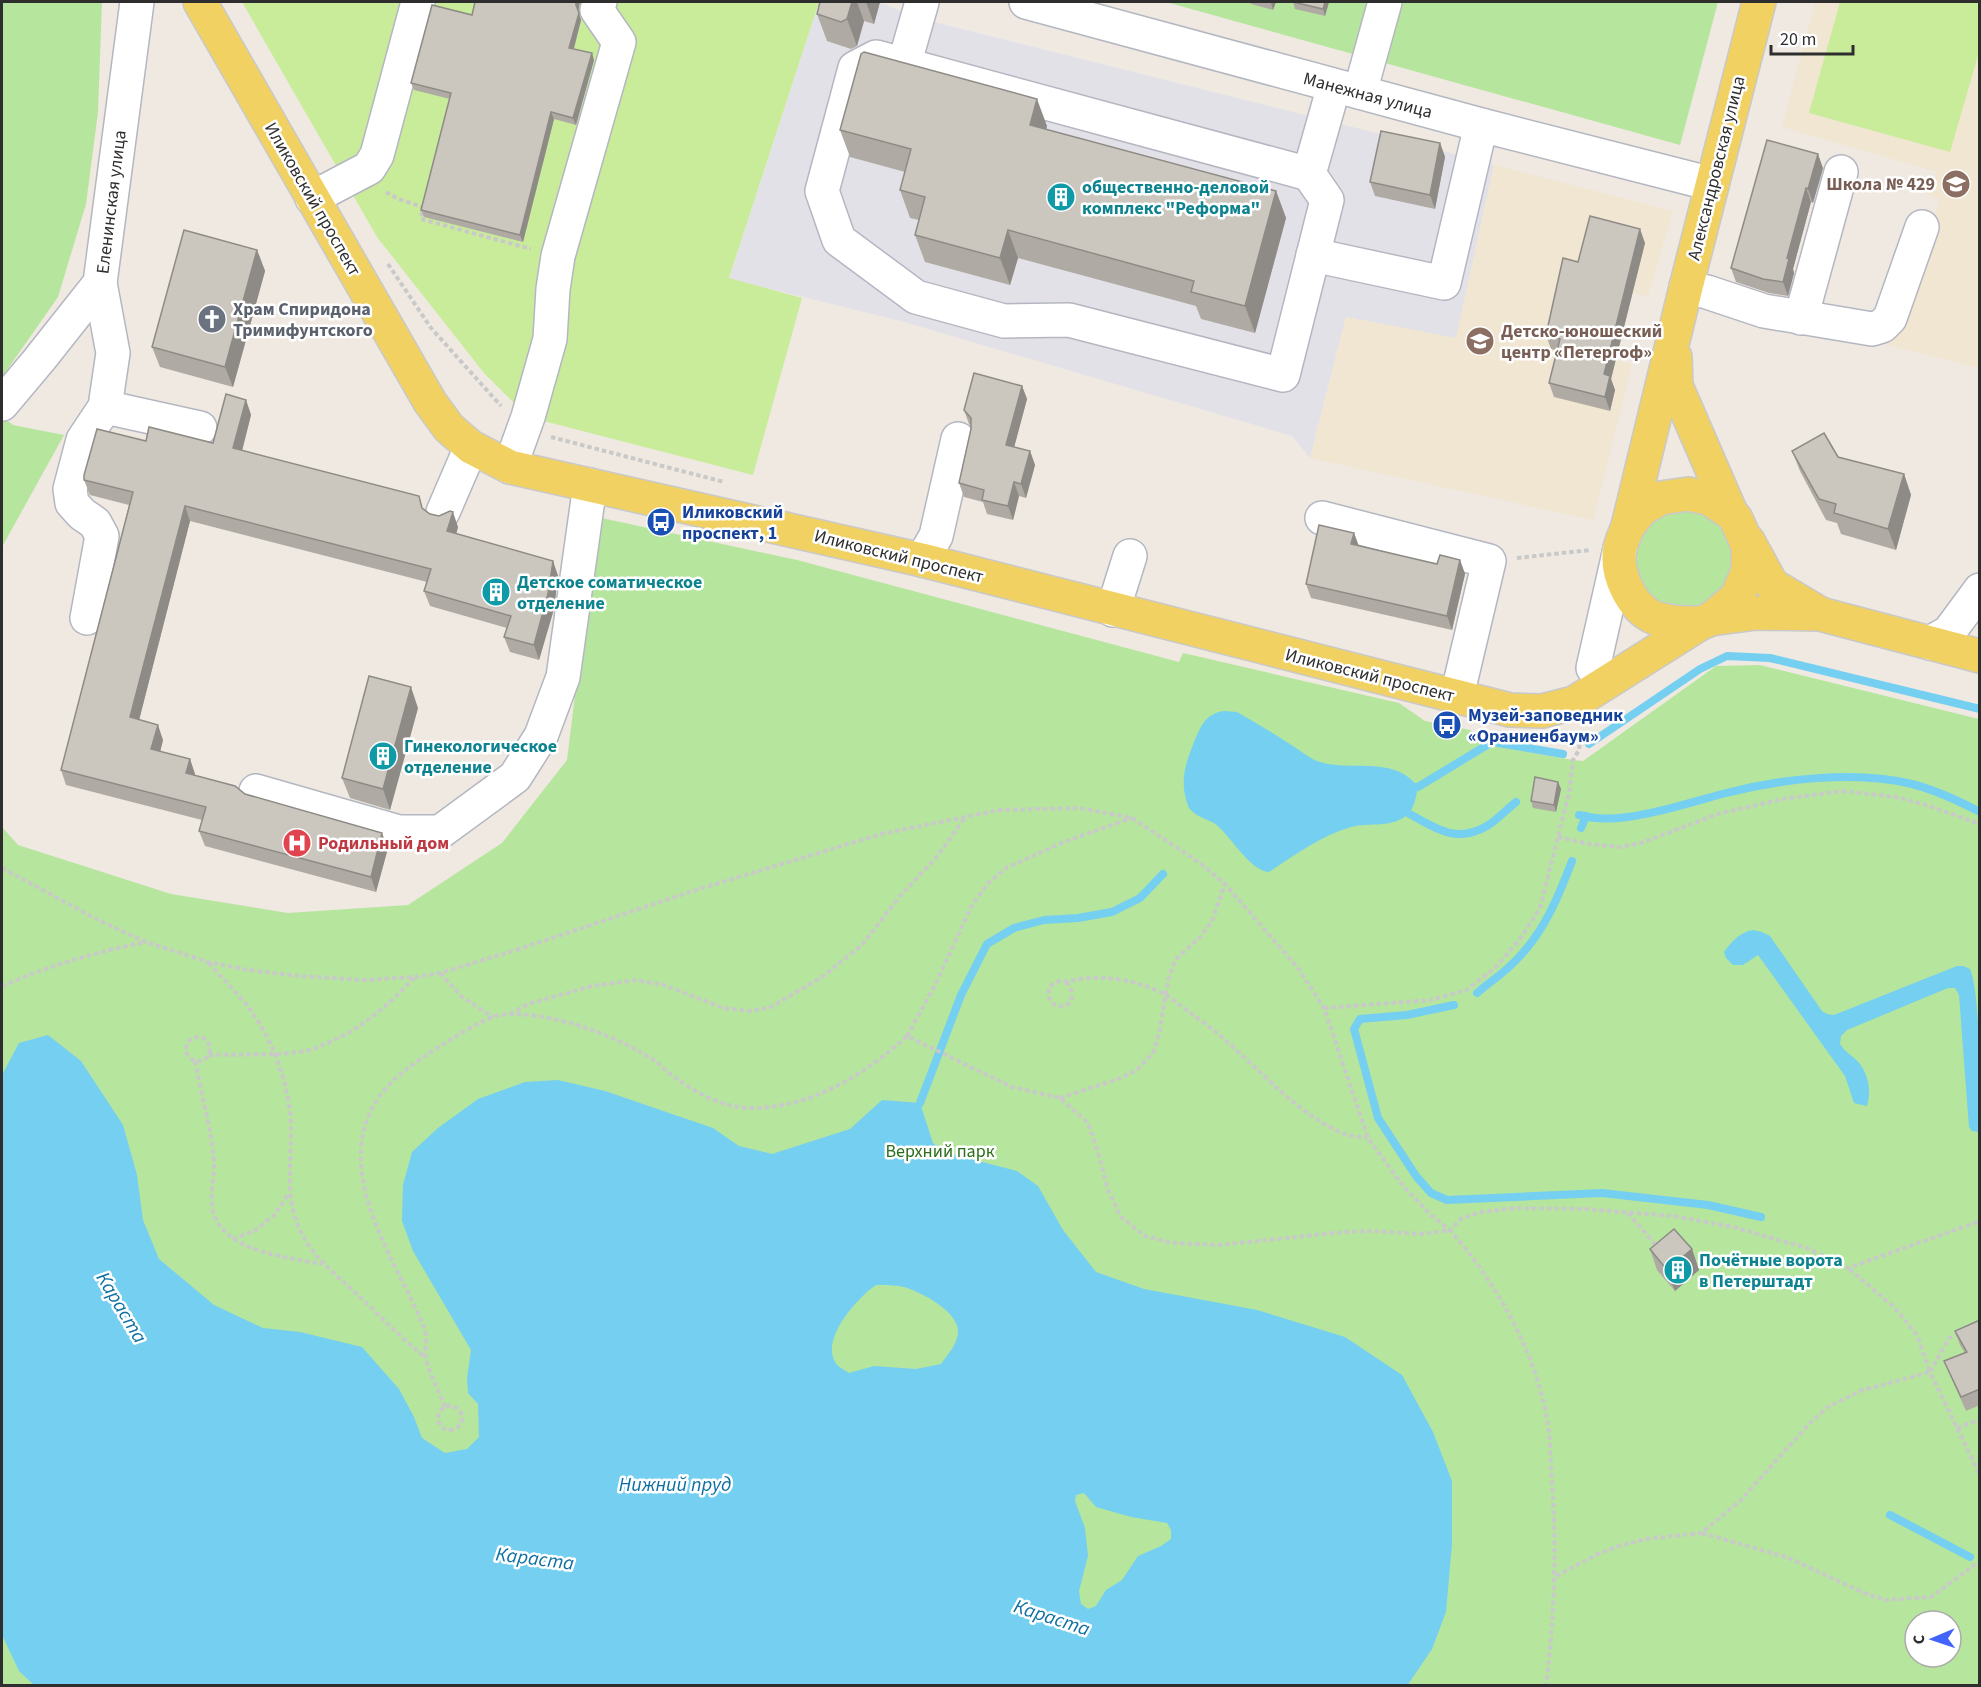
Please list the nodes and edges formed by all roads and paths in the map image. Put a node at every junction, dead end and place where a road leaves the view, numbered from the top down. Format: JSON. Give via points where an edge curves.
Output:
{"nodes":[{"id":1,"x":137,"y":2,"type":"edge"},
{"id":2,"x":200,"y":2,"type":"edge"},
{"id":3,"x":418,"y":2,"type":"edge"},
{"id":4,"x":600,"y":2,"type":"edge"},
{"id":5,"x":922,"y":2,"type":"edge"},
{"id":6,"x":1026,"y":2,"type":"edge"},
{"id":7,"x":1385,"y":2,"type":"edge"},
{"id":8,"x":1759,"y":2,"type":"edge"},
{"id":9,"x":904,"y":64,"type":"junction"},
{"id":10,"x":1347,"y":89,"type":"junction"},
{"id":11,"x":1481,"y":125,"type":"junction"},
{"id":12,"x":369,"y":168,"type":"junction"},
{"id":13,"x":1841,"y":172,"type":"dead end"},
{"id":14,"x":1308,"y":174,"type":"junction"},
{"id":15,"x":1712,"y":184,"type":"junction"},
{"id":16,"x":312,"y":198,"type":"junction"},
{"id":17,"x":1922,"y":227,"type":"dead end"},
{"id":18,"x":1313,"y":255,"type":"junction"},
{"id":19,"x":558,"y":256,"type":"junction"},
{"id":20,"x":383,"y":260,"type":"dead end"},
{"id":21,"x":100,"y":283,"type":"junction"},
{"id":22,"x":1686,"y":287,"type":"junction"},
{"id":23,"x":1801,"y":318,"type":"junction"},
{"id":24,"x":1674,"y":334,"type":"junction"},
{"id":25,"x":2,"y":404,"type":"edge"},
{"id":26,"x":105,"y":407,"type":"junction"},
{"id":27,"x":200,"y":428,"type":"dead end"},
{"id":28,"x":524,"y":430,"type":"junction"},
{"id":29,"x":958,"y":440,"type":"dead end"},
{"id":30,"x":471,"y":447,"type":"junction"},
{"id":31,"x":510,"y":467,"type":"junction"},
{"id":32,"x":730,"y":483,"type":"dead end"},
{"id":33,"x":590,"y":485,"type":"junction"},
{"id":34,"x":443,"y":512,"type":"edge"},
{"id":35,"x":1733,"y":516,"type":"junction"},
{"id":36,"x":1322,"y":518,"type":"dead end"},
{"id":37,"x":1615,"y":542,"type":"junction"},
{"id":38,"x":1130,"y":556,"type":"dead end"},
{"id":39,"x":922,"y":560,"type":"junction"},
{"id":40,"x":1490,"y":561,"type":"junction"},
{"id":41,"x":1980,"y":590,"type":"edge"},
{"id":42,"x":1113,"y":610,"type":"junction"},
{"id":43,"x":1820,"y":614,"type":"junction"},
{"id":44,"x":87,"y":618,"type":"dead end"},
{"id":45,"x":1706,"y":621,"type":"junction"},
{"id":46,"x":1930,"y":643,"type":"junction"},
{"id":47,"x":1980,"y":656,"type":"edge"},
{"id":48,"x":1593,"y":668,"type":"dead end"},
{"id":49,"x":1457,"y":696,"type":"junction"},
{"id":50,"x":1573,"y":760,"type":"dead end"},
{"id":51,"x":256,"y":791,"type":"dead end"},
{"id":52,"x":965,"y":818,"type":"junction"},
{"id":53,"x":1132,"y":818,"type":"junction"},
{"id":54,"x":1980,"y":824,"type":"edge"},
{"id":55,"x":1558,"y":837,"type":"junction"},
{"id":56,"x":2,"y":868,"type":"edge"},
{"id":57,"x":1225,"y":884,"type":"junction"},
{"id":58,"x":147,"y":942,"type":"junction"},
{"id":59,"x":208,"y":962,"type":"junction"},
{"id":60,"x":440,"y":973,"type":"junction"},
{"id":61,"x":415,"y":977,"type":"junction"},
{"id":62,"x":1066,"y":982,"type":"junction"},
{"id":63,"x":2,"y":986,"type":"edge"},
{"id":64,"x":1164,"y":994,"type":"junction"},
{"id":65,"x":1324,"y":1008,"type":"junction"},
{"id":66,"x":509,"y":1014,"type":"junction"},
{"id":67,"x":493,"y":1017,"type":"junction"},
{"id":68,"x":907,"y":1036,"type":"junction"},
{"id":69,"x":208,"y":1054,"type":"junction"},
{"id":70,"x":274,"y":1054,"type":"junction"},
{"id":71,"x":195,"y":1061,"type":"junction"},
{"id":72,"x":1059,"y":1098,"type":"junction"},
{"id":73,"x":1368,"y":1138,"type":"junction"},
{"id":74,"x":290,"y":1193,"type":"junction"},
{"id":75,"x":1628,"y":1212,"type":"junction"},
{"id":76,"x":1980,"y":1221,"type":"edge"},
{"id":77,"x":1450,"y":1230,"type":"junction"},
{"id":78,"x":233,"y":1239,"type":"junction"},
{"id":79,"x":1662,"y":1252,"type":"edge"},
{"id":80,"x":322,"y":1264,"type":"junction"},
{"id":81,"x":1848,"y":1268,"type":"junction"},
{"id":82,"x":1969,"y":1330,"type":"edge"},
{"id":83,"x":426,"y":1358,"type":"junction"},
{"id":84,"x":1930,"y":1372,"type":"junction"},
{"id":85,"x":445,"y":1407,"type":"junction"},
{"id":86,"x":1980,"y":1419,"type":"edge"},
{"id":87,"x":1957,"y":1428,"type":"junction"},
{"id":88,"x":1980,"y":1475,"type":"edge"},
{"id":89,"x":1701,"y":1533,"type":"junction"},
{"id":90,"x":1980,"y":1561,"type":"edge"},
{"id":91,"x":1556,"y":1576,"type":"junction"},
{"id":92,"x":1546,"y":1686,"type":"edge"}],
"edges":[{"from":1,"to":21,"type":"street","name":"Еленинская улица"},
{"from":2,"to":16,"type":"main road","name":"Иликовский проспект"},
{"from":3,"to":12,"type":"street","via":[[377,155]]},
{"from":4,"to":19,"type":"street","via":[[597,10],[619,42]]},
{"from":5,"to":9,"type":"street"},
{"from":6,"to":10,"type":"street","name":"Манежная улица"},
{"from":7,"to":10,"type":"street"},
{"from":8,"to":15,"type":"main road","name":"Александровская улица"},
{"from":9,"to":14,"type":"street"},
{"from":9,"to":18,"type":"street","via":[[876,57],[855,68],[822,191],[839,240],[916,297],[1004,321],[1069,320],[1283,375]]},
{"from":10,"to":11,"type":"street","name":"Манежная улица"},
{"from":10,"to":14,"type":"street"},
{"from":11,"to":15,"type":"street","name":"Манежная улица"},
{"from":11,"to":18,"type":"street","via":[[1444,283]]},
{"from":12,"to":16,"type":"street"},
{"from":12,"to":19,"type":"path","via":[[385,191],[423,207],[422,219]]},
{"from":13,"to":23,"type":"street"},
{"from":14,"to":18,"type":"street","via":[[1327,200]]},
{"from":15,"to":22,"type":"main road","name":"Александровская улица"},
{"from":16,"to":30,"type":"main road","name":"Иликовский проспект","via":[[430,402]]},
{"from":17,"to":23,"type":"street","via":[[1890,318],[1882,326]]},
{"from":19,"to":28,"type":"street","via":[[550,339]]},
{"from":20,"to":28,"type":"path","via":[[431,328]]},
{"from":21,"to":25,"type":"street","name":"Еленинская улица"},
{"from":21,"to":26,"type":"street","via":[[112,353]]},
{"from":22,"to":23,"type":"street"},
{"from":22,"to":24,"type":"main road","name":"Александровская улица"},
{"from":24,"to":35,"type":"main road","name":"Александровская улица","via":[[1676,386]]},
{"from":24,"to":37,"type":"main road","name":"Александровская улица"},
{"from":26,"to":27,"type":"street"},
{"from":26,"to":44,"type":"street","via":[[83,440],[70,489],[72,504],[95,523],[102,536]]},
{"from":28,"to":31,"type":"street"},
{"from":28,"to":32,"type":"path"},
{"from":29,"to":39,"type":"street","via":[[936,536]]},
{"from":30,"to":31,"type":"main road","name":"Иликовский проспект"},
{"from":30,"to":34,"type":"street"},
{"from":31,"to":33,"type":"main road","name":"Иликовский проспект"},
{"from":33,"to":39,"type":"main road","name":"Иликовский проспект"},
{"from":33,"to":51,"type":"street","via":[[563,677],[542,736],[515,777],[440,832],[399,832]]},
{"from":35,"to":37,"type":"main road","via":[[1708,498],[1688,494],[1661,498],[1642,509]]},
{"from":35,"to":43,"type":"main road","name":"Иликовский проспект","via":[[1772,585]]},
{"from":35,"to":45,"type":"main road","via":[[1748,546],[1748,571],[1737,597]]},
{"from":36,"to":40,"type":"street"},
{"from":37,"to":40,"type":"path"},
{"from":37,"to":45,"type":"main road","via":[[1620,572],[1631,597],[1642,610],[1676,623]]},
{"from":37,"to":48,"type":"street"},
{"from":38,"to":42,"type":"street"},
{"from":39,"to":42,"type":"main road","name":"Иликовский проспект"},
{"from":40,"to":49,"type":"street"},
{"from":41,"to":46,"type":"street","via":[[1949,632]]},
{"from":42,"to":49,"type":"main road","name":"Иликовский проспект"},
{"from":43,"to":45,"type":"main road","name":"Иликовский проспект","via":[[1756,613]]},
{"from":43,"to":46,"type":"main road","name":"Иликовский проспект"},
{"from":45,"to":49,"type":"main road","name":"Иликовский проспект","via":[[1574,704],[1542,711],[1510,710]]},
{"from":46,"to":47,"type":"main road","name":"Иликовский проспект"},
{"from":50,"to":55,"type":"path"},
{"from":52,"to":53,"type":"path","via":[[1000,810],[1080,808]]},
{"from":52,"to":60,"type":"path","via":[[881,834]]},
{"from":52,"to":66,"type":"path","via":[[862,945],[822,977],[771,1007],[750,1011],[723,1008],[664,985],[636,980],[592,986],[528,1004]]},
{"from":53,"to":57,"type":"path"},
{"from":53,"to":68,"type":"path","via":[[1008,867],[989,882],[971,906]]},
{"from":54,"to":55,"type":"path","via":[[1896,797],[1842,791],[1718,813],[1641,843],[1620,847]]},
{"from":55,"to":65,"type":"path","via":[[1540,908],[1501,961],[1466,990],[1431,1000]]},
{"from":56,"to":58,"type":"path"},
{"from":57,"to":64,"type":"path","via":[[1212,921],[1176,959]]},
{"from":57,"to":65,"type":"path","via":[[1298,968]]},
{"from":58,"to":59,"type":"path"},
{"from":58,"to":63,"type":"path","via":[[35,971]]},
{"from":59,"to":61,"type":"path","via":[[299,976],[364,980]]},
{"from":59,"to":70,"type":"path","via":[[246,1005]]},
{"from":60,"to":61,"type":"path"},
{"from":60,"to":67,"type":"path","via":[[462,997]]},
{"from":61,"to":70,"type":"path","via":[[374,1017],[341,1037],[308,1051]]},
{"from":62,"to":62,"type":"path","via":[[1053,983],[1048,989],[1051,1002],[1058,1006],[1070,1002],[1073,994]]},
{"from":62,"to":64,"type":"path","via":[[1077,978],[1123,980]]},
{"from":64,"to":72,"type":"path","via":[[1153,1053],[1137,1070]]},
{"from":64,"to":73,"type":"path","via":[[1217,1033],[1270,1083],[1320,1121],[1342,1134]]},
{"from":65,"to":73,"type":"path"},
{"from":66,"to":67,"type":"path"},
{"from":66,"to":68,"type":"path","via":[[578,1025],[653,1060],[701,1094],[725,1104],[754,1108],[816,1096],[840,1085]]},
{"from":67,"to":83,"type":"path","via":[[410,1066],[382,1093],[362,1132],[360,1163],[370,1210],[426,1331]]},
{"from":68,"to":72,"type":"path","via":[[1012,1087]]},
{"from":69,"to":70,"type":"path"},
{"from":69,"to":71,"type":"path","via":[[202,1061]]},
{"from":69,"to":71,"type":"path","via":[[211,1050],[204,1038],[191,1039],[186,1051]]},
{"from":70,"to":74,"type":"path","via":[[291,1124]]},
{"from":71,"to":78,"type":"path","via":[[211,1132],[213,1209],[218,1227]]},
{"from":72,"to":77,"type":"path","via":[[1088,1123],[1108,1190],[1121,1217],[1145,1236],[1173,1243],[1219,1245],[1344,1232],[1422,1234]]},
{"from":73,"to":77,"type":"path","via":[[1403,1186]]},
{"from":74,"to":78,"type":"path","via":[[275,1214],[256,1230]]},
{"from":74,"to":80,"type":"path","via":[[304,1239]]},
{"from":75,"to":77,"type":"path","via":[[1515,1208],[1462,1218]]},
{"from":75,"to":79,"type":"path"},
{"from":75,"to":81,"type":"path","via":[[1733,1227],[1807,1248]]},
{"from":76,"to":81,"type":"path"},
{"from":77,"to":91,"type":"path","via":[[1473,1257],[1516,1327],[1535,1375],[1546,1415]]},
{"from":78,"to":80,"type":"path","via":[[279,1256]]},
{"from":80,"to":83,"type":"path"},
{"from":81,"to":84,"type":"path","via":[[1895,1308],[1917,1335]]},
{"from":82,"to":84,"type":"path","via":[[1949,1338]]},
{"from":83,"to":85,"type":"path"},
{"from":84,"to":87,"type":"path"},
{"from":84,"to":89,"type":"path","via":[[1860,1391],[1828,1407],[1740,1501]]},
{"from":85,"to":85,"type":"path","via":[[438,1417],[440,1424],[445,1429],[458,1427],[461,1413],[457,1408]]},
{"from":86,"to":87,"type":"path"},
{"from":87,"to":88,"type":"path"},
{"from":89,"to":90,"type":"path","via":[[1790,1558],[1886,1600],[1930,1597]]},
{"from":89,"to":91,"type":"path","via":[[1619,1546]]},
{"from":91,"to":92,"type":"path"}]}
